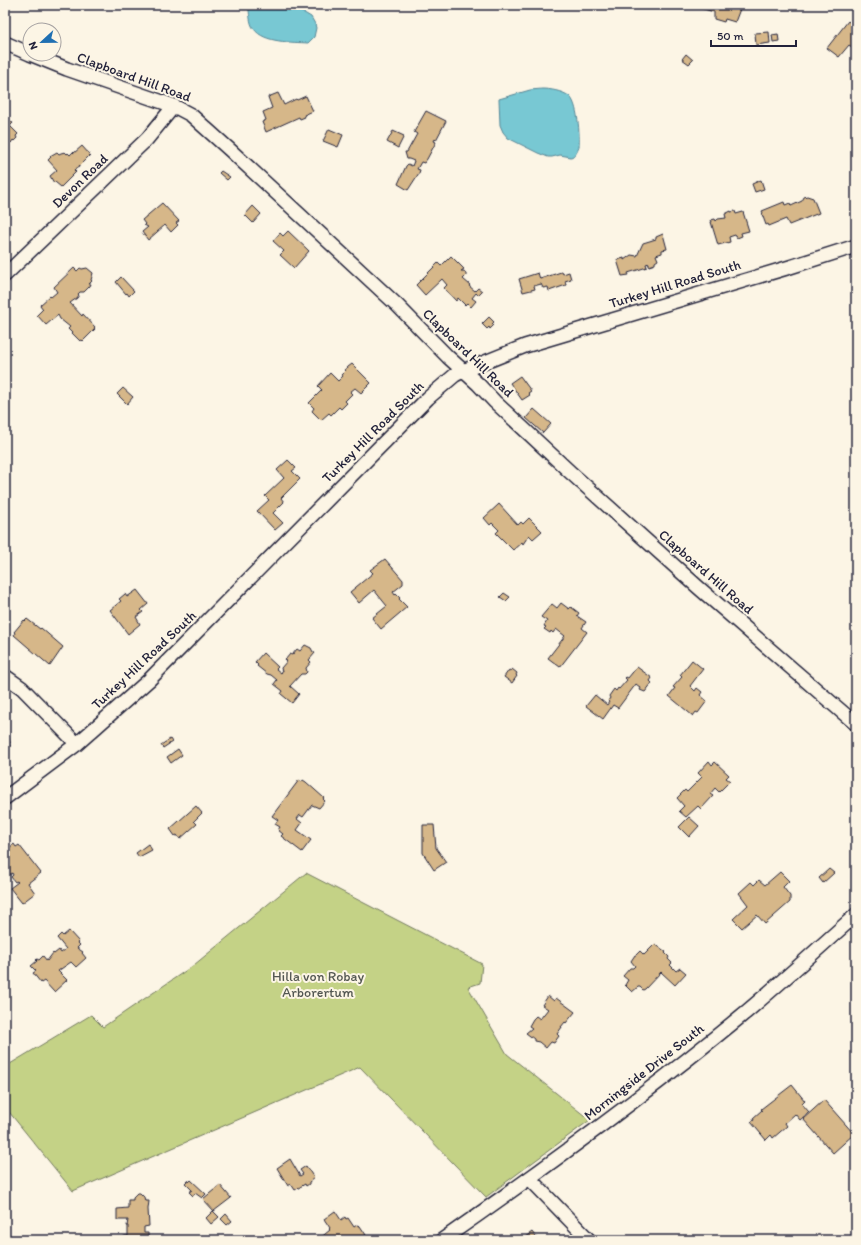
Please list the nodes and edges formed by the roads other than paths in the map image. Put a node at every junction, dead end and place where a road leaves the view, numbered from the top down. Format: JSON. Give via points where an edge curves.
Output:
{"nodes":[{"id":1,"x":5,"y":44,"type":"edge"},
{"id":2,"x":22,"y":51,"type":"edge"},
{"id":3,"x":50,"y":62,"type":"edge"},
{"id":4,"x":174,"y":106,"type":"junction"},
{"id":5,"x":856,"y":246,"type":"edge"},
{"id":6,"x":5,"y":275,"type":"edge"},
{"id":7,"x":463,"y":371,"type":"junction"},
{"id":8,"x":5,"y":676,"type":"edge"},
{"id":9,"x":856,"y":724,"type":"edge"},
{"id":10,"x":77,"y":744,"type":"junction"},
{"id":11,"x":5,"y":798,"type":"edge"},
{"id":12,"x":856,"y":915,"type":"edge"},
{"id":13,"x":530,"y":1179,"type":"junction"},
{"id":14,"x":442,"y":1240,"type":"edge"},
{"id":15,"x":590,"y":1240,"type":"edge"}],
"edges":[{"from":1,"to":2,"type":"street","name":"Clapboard Hill Road"},
{"from":3,"to":4,"type":"street","name":"Clapboard Hill Road"},
{"from":4,"to":6,"type":"street","name":"Devon Road","via":[[147,139]]},
{"from":4,"to":7,"type":"street","name":"Clapboard Hill Road","via":[[191,115],[230,150],[397,305]]},
{"from":5,"to":7,"type":"street","name":"Turkey Hill Road South","via":[[525,346]]},
{"from":7,"to":9,"type":"street","name":"Clapboard Hill Road","via":[[641,537]]},
{"from":7,"to":10,"type":"street","name":"Turkey Hill Road South","via":[[428,398],[168,661]]},
{"from":8,"to":10,"type":"street","via":[[22,688]]},
{"from":10,"to":11,"type":"street","name":"Turkey Hill Road South"},
{"from":12,"to":13,"type":"street","name":"Morningside Drive South","via":[[740,1017]]},
{"from":13,"to":14,"type":"street","name":"Morningside Drive South"},
{"from":13,"to":15,"type":"street"}]}
